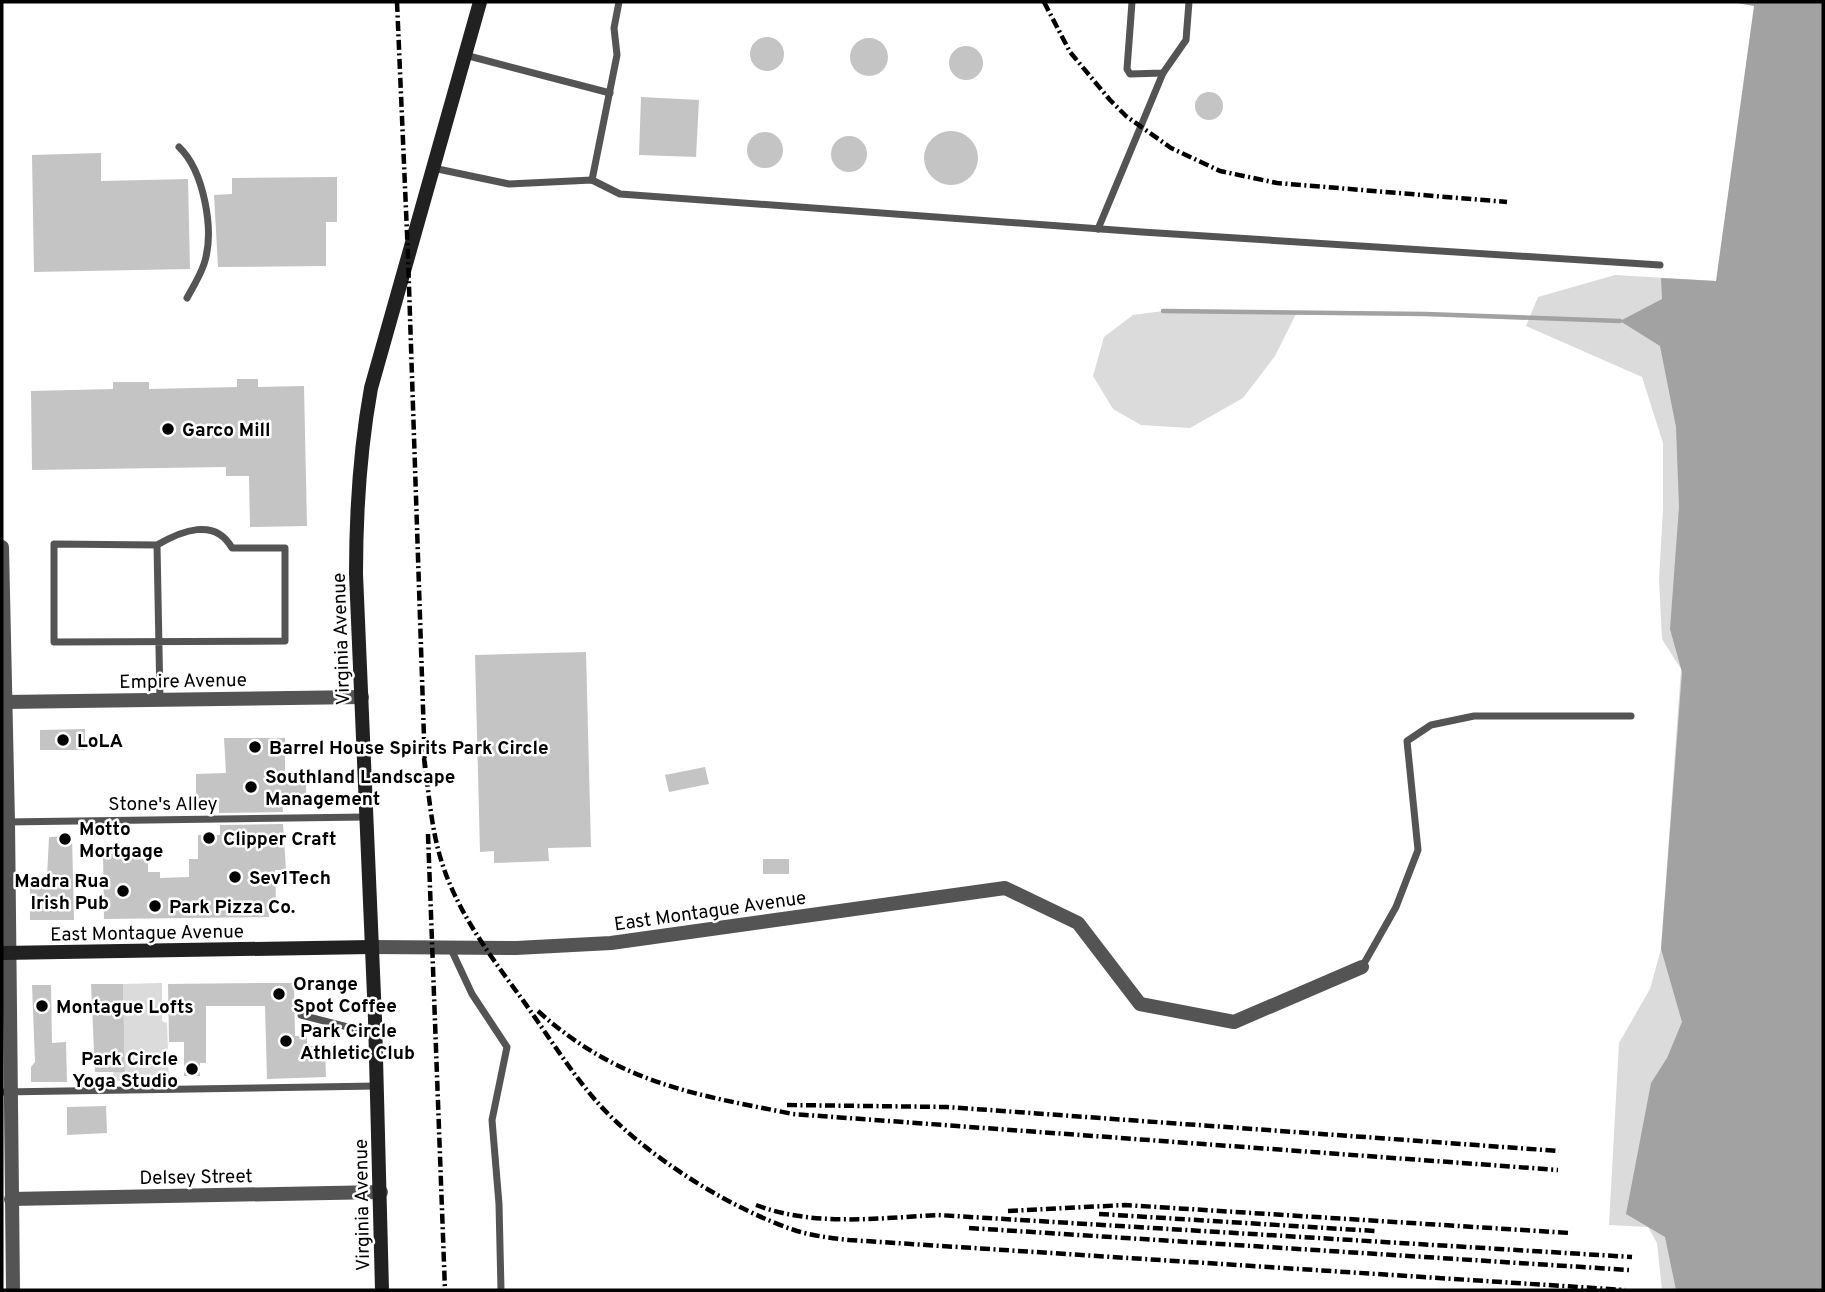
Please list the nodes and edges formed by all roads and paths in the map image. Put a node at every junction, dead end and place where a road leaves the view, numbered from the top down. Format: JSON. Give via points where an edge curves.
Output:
{"nodes":[{"id":1,"x":480,"y":2,"type":"edge"},
{"id":2,"x":619,"y":2,"type":"edge"},
{"id":3,"x":1132,"y":2,"type":"edge"},
{"id":4,"x":1189,"y":2,"type":"edge"},
{"id":5,"x":465,"y":55,"type":"junction"},
{"id":6,"x":1163,"y":72,"type":"junction"},
{"id":7,"x":610,"y":93,"type":"junction"},
{"id":8,"x":178,"y":146,"type":"dead end"},
{"id":9,"x":432,"y":168,"type":"junction"},
{"id":10,"x":592,"y":180,"type":"junction"},
{"id":11,"x":1098,"y":229,"type":"junction"},
{"id":12,"x":1660,"y":265,"type":"dead end"},
{"id":13,"x":187,"y":298,"type":"dead end"},
{"id":14,"x":157,"y":545,"type":"junction"},
{"id":15,"x":2,"y":547,"type":"edge"},
{"id":16,"x":158,"y":642,"type":"junction"},
{"id":17,"x":3,"y":683,"type":"edge"},
{"id":18,"x":362,"y":697,"type":"junction"},
{"id":19,"x":160,"y":699,"type":"junction"},
{"id":20,"x":5,"y":702,"type":"junction"},
{"id":21,"x":1631,"y":716,"type":"dead end"},
{"id":22,"x":366,"y":817,"type":"junction"},
{"id":23,"x":5,"y":822,"type":"edge"},
{"id":24,"x":372,"y":947,"type":"junction"},
{"id":25,"x":450,"y":947,"type":"junction"},
{"id":26,"x":5,"y":953,"type":"edge"},
{"id":27,"x":1362,"y":967,"type":"joint"},
{"id":28,"x":300,"y":1015,"type":"dead end"},
{"id":29,"x":376,"y":1035,"type":"junction"},
{"id":30,"x":377,"y":1086,"type":"junction"},
{"id":31,"x":6,"y":1092,"type":"edge"},
{"id":32,"x":381,"y":1192,"type":"junction"},
{"id":33,"x":11,"y":1199,"type":"junction"},
{"id":34,"x":13,"y":1290,"type":"edge"},
{"id":35,"x":382,"y":1290,"type":"edge"},
{"id":36,"x":501,"y":1290,"type":"edge"}],
"edges":[{"from":1,"to":5,"type":"main road","name":"Virginia Avenue"},
{"from":2,"to":7,"type":"lane"},
{"from":3,"to":6,"type":"lane","via":[[1127,69],[1130,74]]},
{"from":4,"to":6,"type":"lane","via":[[1186,40]]},
{"from":5,"to":7,"type":"lane"},
{"from":5,"to":9,"type":"main road","name":"Virginia Avenue"},
{"from":6,"to":11,"type":"lane"},
{"from":7,"to":10,"type":"lane"},
{"from":8,"to":13,"type":"lane","via":[[201,186],[207,221],[205,263]]},
{"from":9,"to":10,"type":"lane","via":[[509,184]]},
{"from":9,"to":18,"type":"main road","name":"Virginia Avenue","via":[[364,427],[356,538]]},
{"from":10,"to":11,"type":"lane","via":[[620,194]]},
{"from":11,"to":12,"type":"lane"},
{"from":14,"to":16,"type":"lane"},
{"from":14,"to":16,"type":"lane","via":[[54,544],[54,642]]},
{"from":14,"to":16,"type":"lane","via":[[172,536],[212,530],[226,537],[232,548],[285,548],[285,641]]},
{"from":15,"to":17,"type":"street"},
{"from":16,"to":19,"type":"lane"},
{"from":17,"to":20,"type":"street"},
{"from":18,"to":19,"type":"street","name":"Empire Avenue"},
{"from":18,"to":22,"type":"main road","name":"Virginia Avenue"},
{"from":19,"to":20,"type":"street","name":"Empire Avenue"},
{"from":20,"to":23,"type":"street"},
{"from":21,"to":27,"type":"lane","via":[[1474,716],[1431,725],[1407,741],[1418,850],[1396,907]]},
{"from":22,"to":23,"type":"lane","name":"Stone's Alley"},
{"from":22,"to":24,"type":"main road","name":"Virginia Avenue"},
{"from":23,"to":26,"type":"street"},
{"from":24,"to":25,"type":"street","name":"East Montague Avenue"},
{"from":24,"to":26,"type":"main road","name":"East Montague Avenue"},
{"from":24,"to":29,"type":"main road","name":"Virginia Avenue"},
{"from":25,"to":27,"type":"street","name":"East Montague Avenue","via":[[611,943],[1005,888],[1078,923],[1140,1004],[1234,1021]]},
{"from":25,"to":36,"type":"lane","via":[[472,994],[507,1047],[492,1120]]},
{"from":26,"to":31,"type":"street"},
{"from":28,"to":29,"type":"lane"},
{"from":29,"to":30,"type":"main road","name":"Virginia Avenue"},
{"from":30,"to":31,"type":"lane"},
{"from":30,"to":32,"type":"main road","name":"Virginia Avenue"},
{"from":31,"to":33,"type":"street"},
{"from":32,"to":33,"type":"street","name":"Delsey Street"},
{"from":32,"to":35,"type":"main road","name":"Virginia Avenue"},
{"from":33,"to":34,"type":"street"}]}
